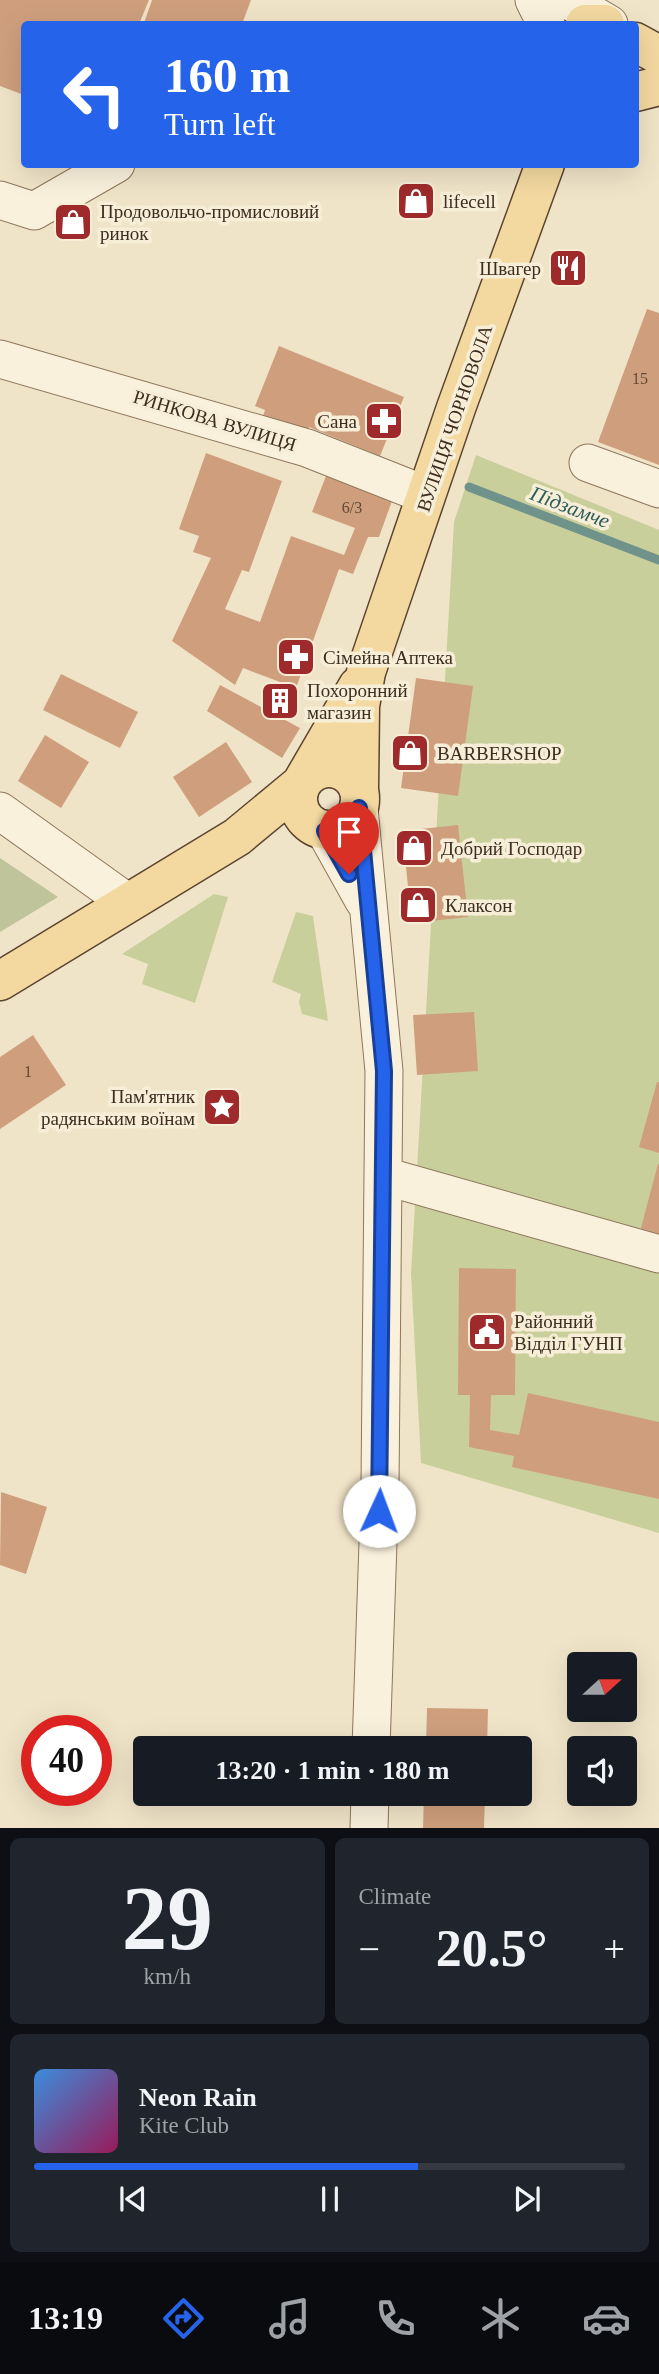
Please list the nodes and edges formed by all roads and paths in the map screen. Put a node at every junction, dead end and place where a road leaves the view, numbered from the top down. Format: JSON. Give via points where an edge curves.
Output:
{"nodes":[{"id":1,"x":534,"y":0,"type":"edge"},
{"id":2,"x":568,"y":0,"type":"edge"},
{"id":3,"x":544,"y":21,"type":"edge"},
{"id":4,"x":602,"y":21,"type":"edge"},
{"id":5,"x":639,"y":44,"type":"edge"},
{"id":6,"x":659,"y":55,"type":"edge"},
{"id":7,"x":659,"y":86,"type":"edge"},
{"id":8,"x":639,"y":91,"type":"edge"},
{"id":9,"x":109,"y":168,"type":"edge"},
{"id":10,"x":544,"y":168,"type":"edge"},
{"id":11,"x":0,"y":200,"type":"edge"},
{"id":12,"x":0,"y":359,"type":"edge"},
{"id":13,"x":588,"y":463,"type":"dead end"},
{"id":14,"x":659,"y":489,"type":"edge"},
{"id":15,"x":426,"y":495,"type":"junction"},
{"id":16,"x":366,"y":672,"type":"junction"},
{"id":17,"x":301,"y":784,"type":"junction"},
{"id":18,"x":359,"y":798,"type":"junction"},
{"id":19,"x":0,"y":811,"type":"edge"},
{"id":20,"x":316,"y":826,"type":"junction"},
{"id":21,"x":237,"y":837,"type":"junction"},
{"id":22,"x":127,"y":902,"type":"junction"},
{"id":23,"x":368,"y":908,"type":"junction"},
{"id":24,"x":0,"y":981,"type":"edge"},
{"id":25,"x":384,"y":1176,"type":"junction"},
{"id":26,"x":659,"y":1254,"type":"edge"},
{"id":27,"x":371,"y":1736,"type":"edge"},
{"id":28,"x":370,"y":1806,"type":"edge"},
{"id":29,"x":369,"y":1828,"type":"edge"}],
"edges":[{"from":1,"to":3,"type":"street"},
{"from":2,"to":4,"type":"street"},
{"from":5,"to":6,"type":"main road"},
{"from":7,"to":8,"type":"main road"},
{"from":9,"to":11,"type":"street","via":[[34,211]]},
{"from":10,"to":15,"type":"main road","name":"ВУЛИЦЯ ЧОРНОВОЛА"},
{"from":12,"to":15,"type":"street","name":"РИНКОВА ВУЛИЦЯ","via":[[307,447]]},
{"from":13,"to":14,"type":"street"},
{"from":15,"to":16,"type":"main road","name":"ВУЛИЦЯ ЧОРНОВОЛА"},
{"from":16,"to":17,"type":"main road","name":"ВУЛИЦЯ ЧОРНОВОЛА"},
{"from":16,"to":18,"type":"main road","name":"ВУЛИЦЯ ЧОРНОВОЛА","via":[[360,706]]},
{"from":17,"to":18,"type":"main road","via":[[315,770],[345,772]]},
{"from":17,"to":20,"type":"main road","via":[[298,804]]},
{"from":17,"to":21,"type":"main road","name":"ВУЛИЦЯ ЧОРНОВОЛА"},
{"from":18,"to":20,"type":"main road","via":[[342,828]]},
{"from":18,"to":23,"type":"street"},
{"from":19,"to":22,"type":"street"},
{"from":20,"to":21,"type":"main road","name":"ВУЛИЦЯ ЧОРНОВОЛА"},
{"from":20,"to":23,"type":"street"},
{"from":21,"to":22,"type":"main road","name":"ВУЛИЦЯ ЧОРНОВОЛА"},
{"from":22,"to":24,"type":"main road","name":"ВУЛИЦЯ ЧОРНОВОЛА"},
{"from":23,"to":25,"type":"street","via":[[384,1071]]},
{"from":25,"to":26,"type":"street"},
{"from":25,"to":27,"type":"street"},
{"from":28,"to":29,"type":"street"}]}
